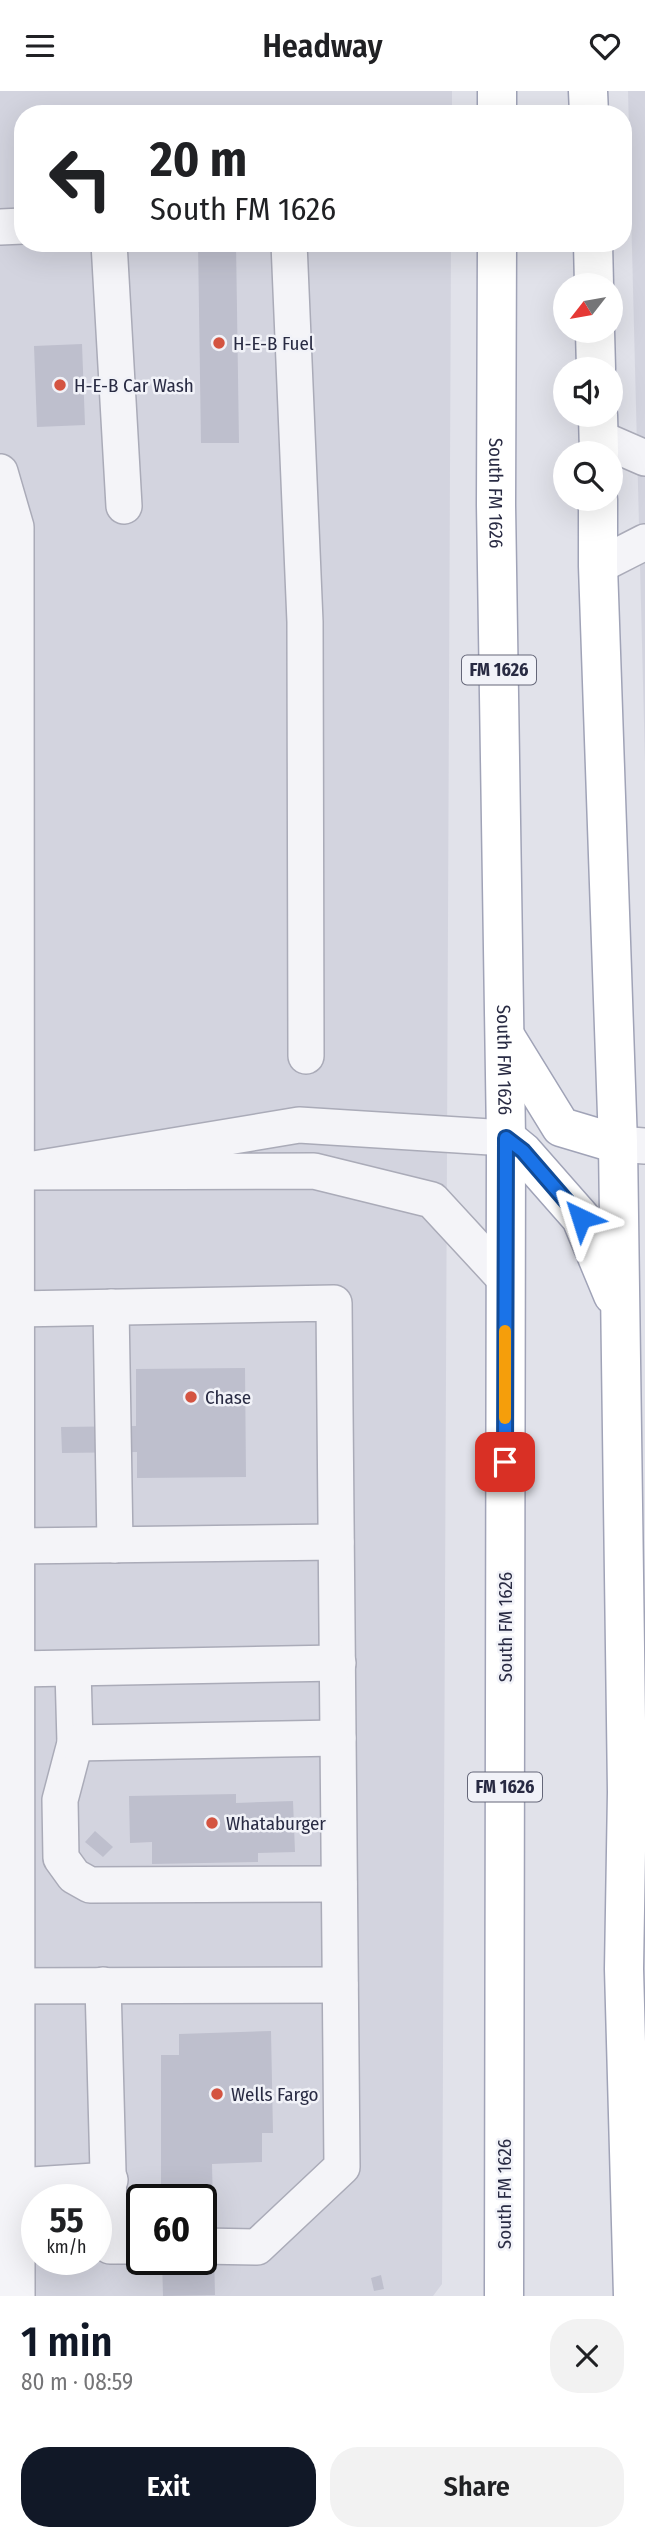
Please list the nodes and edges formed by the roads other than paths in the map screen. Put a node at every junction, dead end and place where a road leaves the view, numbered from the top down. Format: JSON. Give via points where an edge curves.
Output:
{"nodes":[{"id":1,"x":110,"y":252,"type":"edge"},
{"id":2,"x":289,"y":252,"type":"edge"},
{"id":3,"x":497,"y":252,"type":"edge"},
{"id":4,"x":593,"y":252,"type":"edge"},
{"id":5,"x":594,"y":273,"type":"edge"},
{"id":6,"x":598,"y":435,"type":"edge"},
{"id":7,"x":645,"y":458,"type":"edge"},
{"id":8,"x":0,"y":472,"type":"edge"},
{"id":9,"x":124,"y":506,"type":"dead end"},
{"id":10,"x":598,"y":511,"type":"edge"},
{"id":11,"x":645,"y":542,"type":"edge"},
{"id":12,"x":598,"y":566,"type":"junction"},
{"id":13,"x":504,"y":1035,"type":"junction"},
{"id":14,"x":306,"y":1056,"type":"dead end"},
{"id":15,"x":506,"y":1138,"type":"junction"},
{"id":16,"x":631,"y":1145,"type":"edge"},
{"id":17,"x":16,"y":1173,"type":"junction"},
{"id":18,"x":505,"y":1279,"type":"junction"},
{"id":19,"x":110,"y":1307,"type":"junction"},
{"id":20,"x":17,"y":1309,"type":"junction"},
{"id":21,"x":621,"y":1313,"type":"junction"},
{"id":22,"x":336,"y":1542,"type":"junction"},
{"id":23,"x":115,"y":1545,"type":"junction"},
{"id":24,"x":17,"y":1546,"type":"junction"},
{"id":25,"x":338,"y":1663,"type":"junction"},
{"id":26,"x":17,"y":1669,"type":"junction"},
{"id":27,"x":73,"y":1670,"type":"junction"},
{"id":28,"x":338,"y":1738,"type":"junction"},
{"id":29,"x":75,"y":1742,"type":"junction"},
{"id":30,"x":636,"y":1792,"type":"edge"},
{"id":31,"x":340,"y":1884,"type":"junction"},
{"id":32,"x":9,"y":1985,"type":"edge"},
{"id":33,"x":103,"y":1985,"type":"junction"},
{"id":34,"x":340,"y":1986,"type":"junction"},
{"id":35,"x":110,"y":2180,"type":"junction"},
{"id":36,"x":17,"y":2186,"type":"junction"},
{"id":37,"x":126,"y":2246,"type":"edge"},
{"id":38,"x":217,"y":2246,"type":"edge"},
{"id":39,"x":17,"y":2296,"type":"edge"},
{"id":40,"x":504,"y":2296,"type":"edge"},
{"id":41,"x":633,"y":2296,"type":"edge"}],
"edges":[{"from":1,"to":9,"type":"lane"},
{"from":2,"to":14,"type":"lane","via":[[305,622]]},
{"from":3,"to":13,"type":"main road","name":"South FM 1626","number":"FM 1626"},
{"from":4,"to":5,"type":"main road"},
{"from":6,"to":7,"type":"lane"},
{"from":8,"to":17,"type":"lane","via":[[16,527]]},
{"from":10,"to":12,"type":"main road"},
{"from":11,"to":12,"type":"lane"},
{"from":12,"to":16,"type":"main road"},
{"from":13,"to":15,"type":"main road","name":"South FM 1626","number":"FM 1626"},
{"from":13,"to":16,"type":"main road","via":[[561,1127]]},
{"from":15,"to":17,"type":"lane","via":[[299,1125]]},
{"from":15,"to":18,"type":"main road","name":"South FM 1626","number":"FM 1626"},
{"from":15,"to":21,"type":"main road","via":[[523,1151],[581,1218]]},
{"from":16,"to":21,"type":"main road"},
{"from":17,"to":18,"type":"lane","via":[[314,1171],[432,1200]]},
{"from":17,"to":20,"type":"lane"},
{"from":18,"to":40,"type":"main road","name":"South FM 1626","number":"FM 1626"},
{"from":19,"to":20,"type":"lane"},
{"from":19,"to":22,"type":"lane","via":[[334,1303]]},
{"from":19,"to":23,"type":"lane"},
{"from":20,"to":24,"type":"lane"},
{"from":21,"to":30,"type":"main road"},
{"from":22,"to":23,"type":"lane"},
{"from":22,"to":25,"type":"lane"},
{"from":23,"to":24,"type":"lane"},
{"from":24,"to":26,"type":"lane"},
{"from":25,"to":27,"type":"lane"},
{"from":25,"to":28,"type":"lane"},
{"from":26,"to":27,"type":"lane"},
{"from":26,"to":32,"type":"lane"},
{"from":27,"to":29,"type":"lane"},
{"from":28,"to":29,"type":"lane"},
{"from":28,"to":31,"type":"lane"},
{"from":29,"to":31,"type":"lane","via":[[60,1800],[61,1858],[74,1876],[90,1885]]},
{"from":30,"to":41,"type":"main road","via":[[624,1969]]},
{"from":31,"to":34,"type":"lane"},
{"from":32,"to":33,"type":"lane"},
{"from":32,"to":36,"type":"lane"},
{"from":33,"to":34,"type":"lane"},
{"from":33,"to":35,"type":"lane"},
{"from":34,"to":38,"type":"lane","via":[[342,2167],[257,2247]]},
{"from":35,"to":36,"type":"lane"},
{"from":35,"to":37,"type":"lane","via":[[110,2246]]},
{"from":36,"to":39,"type":"lane"}]}
